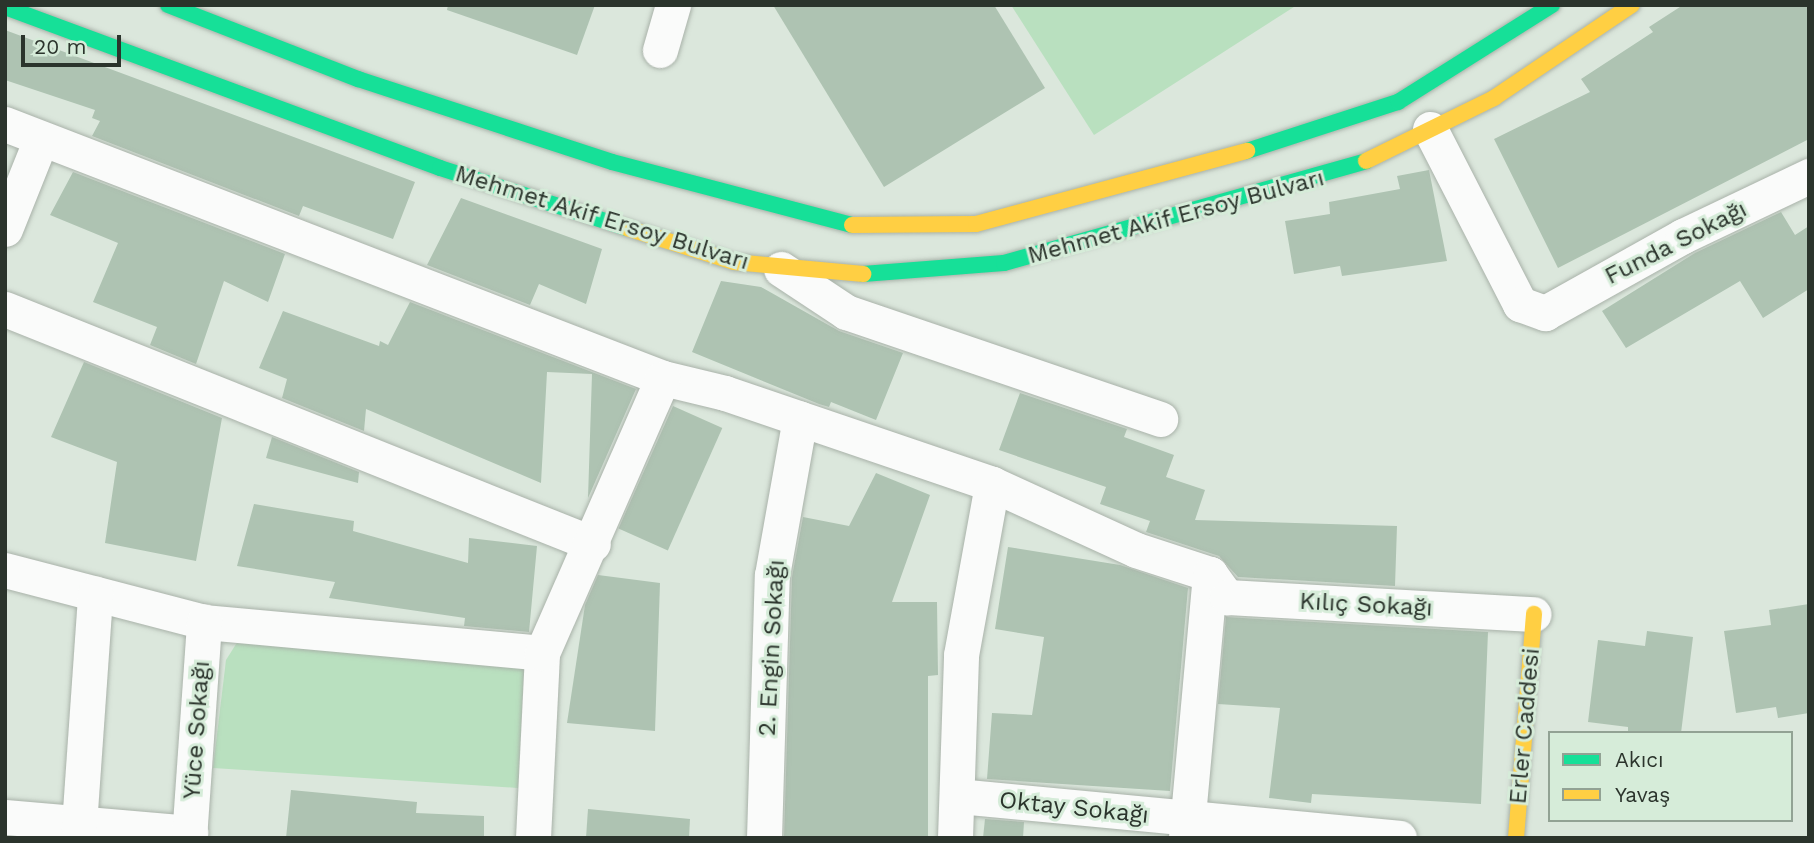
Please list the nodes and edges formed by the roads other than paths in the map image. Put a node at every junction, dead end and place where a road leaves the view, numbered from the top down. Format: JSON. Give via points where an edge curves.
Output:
{"nodes":[{"id":1,"x":168,"y":5,"type":"edge"},
{"id":2,"x":673,"y":5,"type":"edge"},
{"id":3,"x":1552,"y":5,"type":"edge"},
{"id":4,"x":1632,"y":5,"type":"edge"},
{"id":5,"x":5,"y":7,"type":"edge"},
{"id":6,"x":660,"y":50,"type":"dead end"},
{"id":7,"x":5,"y":124,"type":"edge"},
{"id":8,"x":1430,"y":129,"type":"junction"},
{"id":9,"x":41,"y":139,"type":"junction"},
{"id":10,"x":1809,"y":176,"type":"edge"},
{"id":11,"x":5,"y":229,"type":"edge"},
{"id":12,"x":781,"y":270,"type":"junction"},
{"id":13,"x":5,"y":309,"type":"edge"},
{"id":14,"x":663,"y":378,"type":"junction"},
{"id":15,"x":800,"y":418,"type":"junction"},
{"id":16,"x":1160,"y":419,"type":"dead end"},
{"id":17,"x":992,"y":484,"type":"junction"},
{"id":18,"x":593,"y":544,"type":"junction"},
{"id":19,"x":5,"y":570,"type":"edge"},
{"id":20,"x":1210,"y":574,"type":"junction"},
{"id":21,"x":95,"y":594,"type":"junction"},
{"id":22,"x":1534,"y":614,"type":"joint"},
{"id":23,"x":204,"y":622,"type":"junction"},
{"id":24,"x":542,"y":653,"type":"junction"},
{"id":25,"x":958,"y":796,"type":"junction"},
{"id":26,"x":9,"y":824,"type":"edge"},
{"id":27,"x":79,"y":825,"type":"junction"},
{"id":28,"x":1186,"y":829,"type":"edge"},
{"id":29,"x":189,"y":835,"type":"edge"},
{"id":30,"x":533,"y":838,"type":"edge"},
{"id":31,"x":764,"y":838,"type":"edge"},
{"id":32,"x":955,"y":838,"type":"edge"},
{"id":33,"x":1399,"y":838,"type":"edge"},
{"id":34,"x":1516,"y":838,"type":"edge"}],
"edges":[{"from":1,"to":3,"type":"main road","name":"Mehmet Akif Ersoy Bulvarı","via":[[358,79],[612,162],[805,215],[854,225],[917,228],[976,224],[1035,210],[1322,130],[1398,102]]},
{"from":2,"to":6,"type":"street"},
{"from":4,"to":8,"type":"main road","name":"Mehmet Akif Ersoy Bulvarı","via":[[1494,98]]},
{"from":5,"to":12,"type":"main road","name":"Mehmet Akif Ersoy Bulvarı","via":[[440,168],[734,262]]},
{"from":7,"to":9,"type":"street"},
{"from":8,"to":10,"type":"street","name":"Funda Sokağı","via":[[1520,304],[1545,313],[1683,236]]},
{"from":8,"to":12,"type":"main road","name":"Mehmet Akif Ersoy Bulvarı","via":[[1350,168],[1004,263],[884,274]]},
{"from":9,"to":11,"type":"street"},
{"from":9,"to":14,"type":"street"},
{"from":12,"to":16,"type":"street","via":[[846,312]]},
{"from":13,"to":18,"type":"street"},
{"from":14,"to":15,"type":"street"},
{"from":14,"to":18,"type":"street"},
{"from":15,"to":17,"type":"street"},
{"from":15,"to":31,"type":"street","name":"2. Engin Sokağı","via":[[772,575]]},
{"from":17,"to":20,"type":"street","via":[[1136,550]]},
{"from":17,"to":25,"type":"street","via":[[961,655]]},
{"from":18,"to":24,"type":"street"},
{"from":19,"to":21,"type":"street"},
{"from":20,"to":22,"type":"street","name":"Kılıç Sokağı","via":[[1227,597]]},
{"from":20,"to":28,"type":"street"},
{"from":21,"to":23,"type":"street"},
{"from":21,"to":27,"type":"street"},
{"from":22,"to":34,"type":"main road","name":"Erler Caddesi"},
{"from":23,"to":24,"type":"street"},
{"from":23,"to":29,"type":"street","name":"Yüce Sokağı"},
{"from":24,"to":30,"type":"street"},
{"from":25,"to":28,"type":"street","name":"Oktay Sokağı"},
{"from":25,"to":32,"type":"street"},
{"from":26,"to":27,"type":"street"},
{"from":27,"to":29,"type":"street"},
{"from":28,"to":33,"type":"street","name":"Oktay Sokağı"}]}
